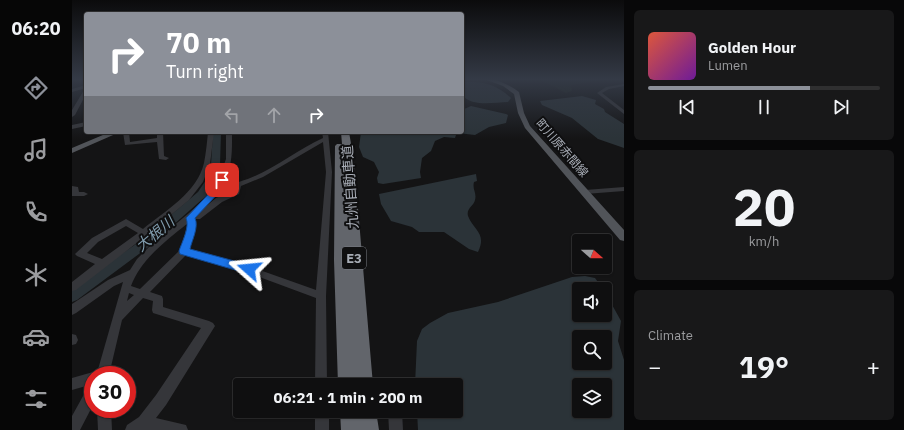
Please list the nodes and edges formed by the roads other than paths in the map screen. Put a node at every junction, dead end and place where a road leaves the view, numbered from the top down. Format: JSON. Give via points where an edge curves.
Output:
{"nodes":[{"id":1,"x":518,"y":99,"type":"edge"},
{"id":2,"x":607,"y":99,"type":"edge"},
{"id":3,"x":84,"y":101,"type":"edge"},
{"id":4,"x":72,"y":102,"type":"edge"},
{"id":5,"x":80,"y":102,"type":"junction"},
{"id":6,"x":624,"y":112,"type":"edge"},
{"id":7,"x":72,"y":115,"type":"edge"},
{"id":8,"x":84,"y":124,"type":"edge"},
{"id":9,"x":72,"y":127,"type":"edge"},
{"id":10,"x":109,"y":134,"type":"edge"},
{"id":11,"x":126,"y":134,"type":"edge"},
{"id":12,"x":160,"y":134,"type":"edge"},
{"id":13,"x":211,"y":134,"type":"edge"},
{"id":14,"x":228,"y":134,"type":"edge"},
{"id":15,"x":338,"y":134,"type":"edge"},
{"id":16,"x":345,"y":134,"type":"edge"},
{"id":17,"x":325,"y":136,"type":"edge"},
{"id":18,"x":159,"y":140,"type":"junction"},
{"id":19,"x":72,"y":151,"type":"edge"},
{"id":20,"x":166,"y":158,"type":"dead end"},
{"id":21,"x":238,"y":185,"type":"junction"},
{"id":22,"x":220,"y":187,"type":"junction"},
{"id":23,"x":72,"y":188,"type":"edge"},
{"id":24,"x":622,"y":191,"type":"edge"},
{"id":25,"x":585,"y":192,"type":"junction"},
{"id":26,"x":84,"y":194,"type":"dead end"},
{"id":27,"x":192,"y":220,"type":"junction"},
{"id":28,"x":144,"y":233,"type":"junction"},
{"id":29,"x":624,"y":237,"type":"edge"},
{"id":30,"x":184,"y":251,"type":"junction"},
{"id":31,"x":104,"y":264,"type":"junction"},
{"id":32,"x":133,"y":273,"type":"junction"},
{"id":33,"x":72,"y":288,"type":"edge"},
{"id":34,"x":126,"y":288,"type":"junction"},
{"id":35,"x":141,"y":294,"type":"junction"},
{"id":36,"x":321,"y":296,"type":"junction"},
{"id":37,"x":72,"y":310,"type":"edge"},
{"id":38,"x":118,"y":316,"type":"junction"},
{"id":39,"x":105,"y":366,"type":"edge"},
{"id":40,"x":322,"y":378,"type":"edge"},
{"id":41,"x":348,"y":378,"type":"edge"},
{"id":42,"x":363,"y":378,"type":"edge"},
{"id":43,"x":84,"y":381,"type":"edge"},
{"id":44,"x":72,"y":384,"type":"edge"},
{"id":45,"x":84,"y":408,"type":"edge"},
{"id":46,"x":104,"y":418,"type":"edge"},
{"id":47,"x":322,"y":418,"type":"edge"},
{"id":48,"x":350,"y":418,"type":"edge"},
{"id":49,"x":367,"y":418,"type":"edge"},
{"id":50,"x":395,"y":418,"type":"edge"},
{"id":51,"x":138,"y":426,"type":"edge"},
{"id":52,"x":72,"y":430,"type":"edge"},
{"id":53,"x":105,"y":430,"type":"edge"},
{"id":54,"x":181,"y":430,"type":"edge"},
{"id":55,"x":322,"y":430,"type":"edge"},
{"id":56,"x":351,"y":430,"type":"edge"},
{"id":57,"x":369,"y":430,"type":"edge"},
{"id":58,"x":396,"y":430,"type":"edge"}],
"edges":[{"from":1,"to":25,"type":"main road","name":"町川原赤間線","via":[[527,127]]},
{"from":2,"to":6,"type":"street"},
{"from":3,"to":5,"type":"street"},
{"from":4,"to":5,"type":"street"},
{"from":5,"to":7,"type":"street"},
{"from":8,"to":9,"type":"street"},
{"from":10,"to":19,"type":"main road"},
{"from":11,"to":18,"type":"street","via":[[127,144]]},
{"from":12,"to":18,"type":"street"},
{"from":13,"to":28,"type":"street","via":[[207,164],[199,182],[186,198]]},
{"from":14,"to":22,"type":"street","via":[[230,140],[225,172]]},
{"from":15,"to":41,"type":"highway","name":"九州自動車道","number":"E3","via":[[341,160],[343,314]]},
{"from":16,"to":42,"type":"highway","name":"九州自動車道","number":"E3"},
{"from":17,"to":21,"type":"street","via":[[276,167]]},
{"from":17,"to":36,"type":"street","via":[[329,172]]},
{"from":18,"to":20,"type":"street","via":[[161,158]]},
{"from":21,"to":22,"type":"street"},
{"from":21,"to":27,"type":"street","via":[[236,192],[211,205]]},
{"from":22,"to":27,"type":"street"},
{"from":23,"to":26,"type":"street","via":[[75,189],[75,194]]},
{"from":24,"to":25,"type":"street"},
{"from":25,"to":29,"type":"main road","name":"町川原赤間線"},
{"from":27,"to":30,"type":"street"},
{"from":27,"to":32,"type":"street","via":[[155,248]]},
{"from":28,"to":31,"type":"street"},
{"from":28,"to":31,"type":"street","via":[[126,222],[95,240],[80,254]]},
{"from":30,"to":35,"type":"street"},
{"from":30,"to":36,"type":"street","via":[[234,264]]},
{"from":31,"to":33,"type":"street"},
{"from":32,"to":34,"type":"street"},
{"from":32,"to":37,"type":"street","via":[[111,283]]},
{"from":34,"to":35,"type":"street"},
{"from":34,"to":38,"type":"street"},
{"from":35,"to":38,"type":"street"},
{"from":35,"to":51,"type":"street","via":[[158,299],[157,310],[208,326],[161,400]]},
{"from":36,"to":40,"type":"street"},
{"from":38,"to":39,"type":"street"},
{"from":43,"to":44,"type":"street"},
{"from":45,"to":52,"type":"street"},
{"from":46,"to":53,"type":"street"},
{"from":47,"to":55,"type":"street"},
{"from":48,"to":56,"type":"highway"},
{"from":49,"to":57,"type":"highway"},
{"from":50,"to":58,"type":"street"},
{"from":51,"to":54,"type":"street"}]}
